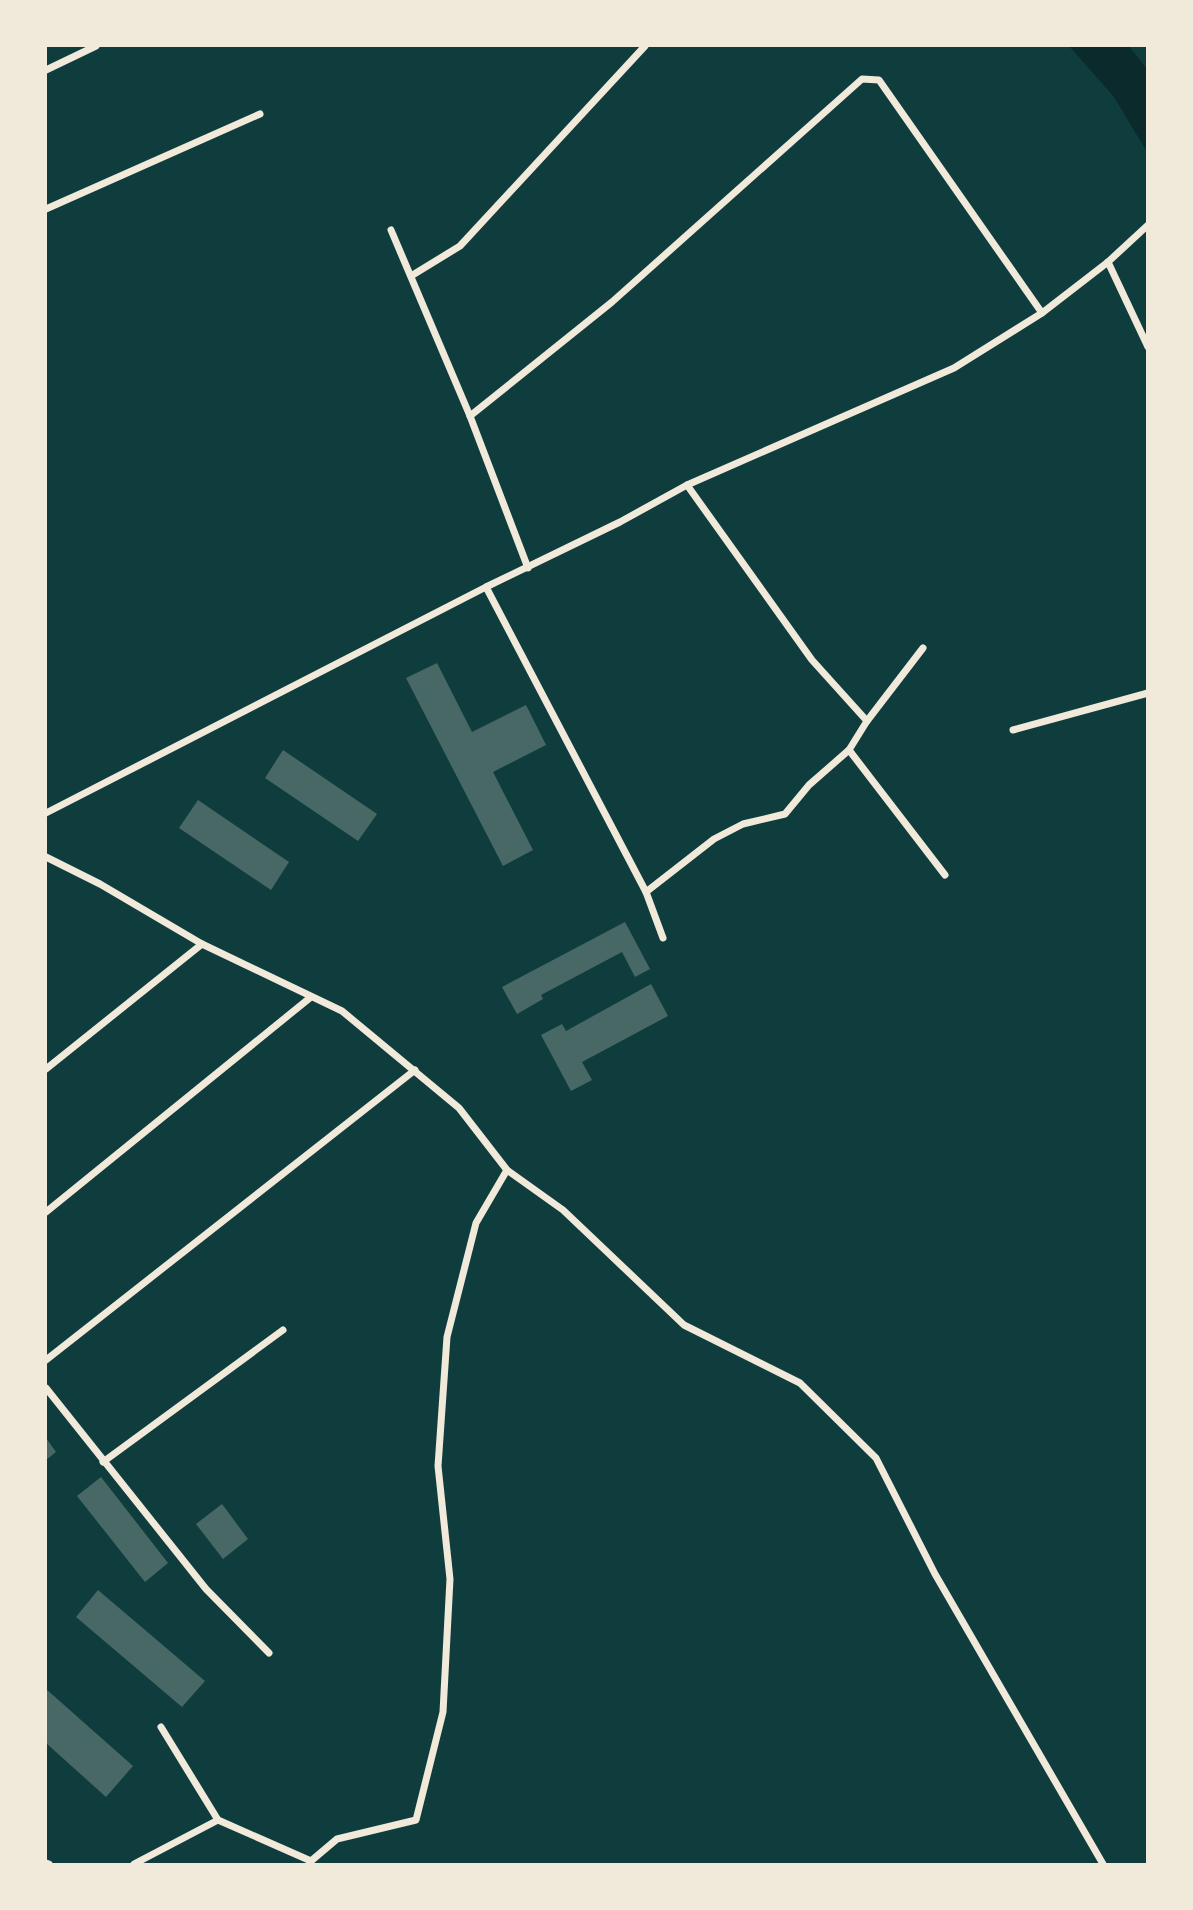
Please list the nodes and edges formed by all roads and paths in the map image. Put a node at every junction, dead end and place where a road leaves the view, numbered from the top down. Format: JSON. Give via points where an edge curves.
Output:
{"nodes":[{"id":1,"x":96,"y":46,"type":"edge"},
{"id":2,"x":645,"y":46,"type":"edge"},
{"id":3,"x":46,"y":70,"type":"edge"},
{"id":4,"x":260,"y":114,"type":"dead end"},
{"id":5,"x":46,"y":209,"type":"edge"},
{"id":6,"x":1147,"y":225,"type":"edge"},
{"id":7,"x":391,"y":229,"type":"dead end"},
{"id":8,"x":1108,"y":262,"type":"junction"},
{"id":9,"x":411,"y":276,"type":"junction"},
{"id":10,"x":1042,"y":313,"type":"junction"},
{"id":11,"x":1147,"y":347,"type":"edge"},
{"id":12,"x":470,"y":416,"type":"junction"},
{"id":13,"x":687,"y":485,"type":"junction"},
{"id":14,"x":528,"y":568,"type":"junction"},
{"id":15,"x":486,"y":587,"type":"junction"},
{"id":16,"x":923,"y":648,"type":"dead end"},
{"id":17,"x":1147,"y":693,"type":"edge"},
{"id":18,"x":867,"y":721,"type":"junction"},
{"id":19,"x":1013,"y":730,"type":"dead end"},
{"id":20,"x":849,"y":750,"type":"junction"},
{"id":21,"x":46,"y":813,"type":"edge"},
{"id":22,"x":46,"y":858,"type":"edge"},
{"id":23,"x":945,"y":876,"type":"dead end"},
{"id":24,"x":646,"y":892,"type":"junction"},
{"id":25,"x":663,"y":938,"type":"dead end"},
{"id":26,"x":202,"y":944,"type":"junction"},
{"id":27,"x":311,"y":997,"type":"junction"},
{"id":28,"x":46,"y":1069,"type":"edge"},
{"id":29,"x":415,"y":1070,"type":"junction"},
{"id":30,"x":507,"y":1170,"type":"junction"},
{"id":31,"x":46,"y":1212,"type":"edge"},
{"id":32,"x":283,"y":1330,"type":"dead end"},
{"id":33,"x":46,"y":1360,"type":"edge"},
{"id":34,"x":46,"y":1388,"type":"edge"},
{"id":35,"x":103,"y":1462,"type":"junction"},
{"id":36,"x":269,"y":1653,"type":"dead end"},
{"id":37,"x":161,"y":1727,"type":"dead end"},
{"id":38,"x":218,"y":1820,"type":"junction"},
{"id":39,"x":134,"y":1864,"type":"edge"},
{"id":40,"x":1102,"y":1864,"type":"edge"}],
"edges":[{"from":1,"to":3,"type":"street"},
{"from":2,"to":9,"type":"street","via":[[460,246]]},
{"from":4,"to":5,"type":"street"},
{"from":6,"to":8,"type":"street"},
{"from":7,"to":9,"type":"street"},
{"from":8,"to":10,"type":"street"},
{"from":8,"to":11,"type":"street"},
{"from":9,"to":12,"type":"street"},
{"from":10,"to":12,"type":"street","via":[[879,80],[862,79],[612,302]]},
{"from":10,"to":13,"type":"street","via":[[954,368]]},
{"from":12,"to":14,"type":"street"},
{"from":13,"to":14,"type":"street"},
{"from":13,"to":18,"type":"street","via":[[812,660]]},
{"from":14,"to":15,"type":"street"},
{"from":15,"to":21,"type":"street"},
{"from":15,"to":24,"type":"street"},
{"from":16,"to":18,"type":"street"},
{"from":17,"to":19,"type":"street"},
{"from":18,"to":20,"type":"street"},
{"from":20,"to":23,"type":"street"},
{"from":20,"to":24,"type":"street","via":[[809,785],[785,814],[743,824],[715,839]]},
{"from":22,"to":26,"type":"street"},
{"from":24,"to":25,"type":"street"},
{"from":26,"to":27,"type":"street"},
{"from":26,"to":28,"type":"street"},
{"from":27,"to":29,"type":"street","via":[[342,1011]]},
{"from":27,"to":31,"type":"street"},
{"from":29,"to":30,"type":"street","via":[[459,1108]]},
{"from":29,"to":33,"type":"street"},
{"from":30,"to":38,"type":"street","via":[[476,1223],[447,1337],[438,1466],[450,1579],[444,1699],[416,1820],[337,1839],[310,1861]]},
{"from":30,"to":40,"type":"street","via":[[563,1210],[684,1325],[800,1383],[876,1458],[935,1574]]},
{"from":32,"to":35,"type":"street"},
{"from":34,"to":35,"type":"street"},
{"from":35,"to":36,"type":"street","via":[[205,1589]]},
{"from":37,"to":38,"type":"street"},
{"from":38,"to":39,"type":"street"}]}
